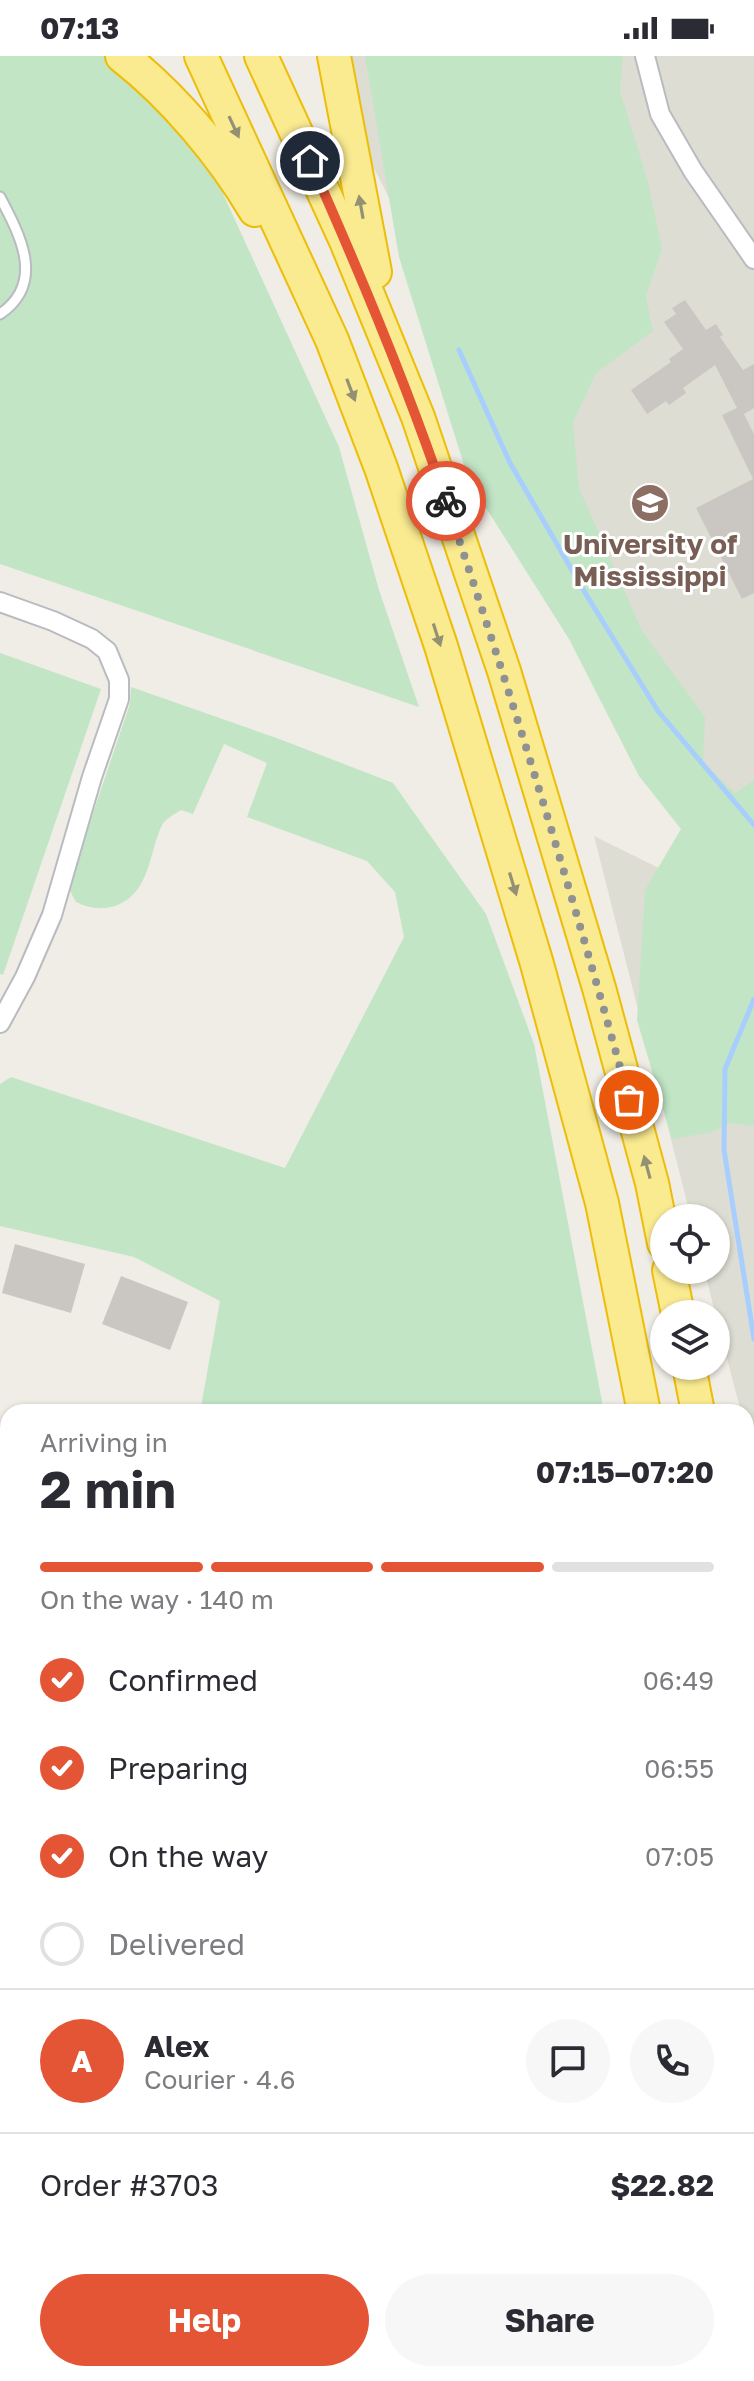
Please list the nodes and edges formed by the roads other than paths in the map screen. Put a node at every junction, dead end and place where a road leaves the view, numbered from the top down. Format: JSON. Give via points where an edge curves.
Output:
{"nodes":[{"id":1,"x":122,"y":56,"type":"edge"},
{"id":2,"x":201,"y":56,"type":"edge"},
{"id":3,"x":261,"y":56,"type":"edge"},
{"id":4,"x":334,"y":56,"type":"edge"},
{"id":5,"x":645,"y":56,"type":"edge"},
{"id":6,"x":0,"y":197,"type":"edge"},
{"id":7,"x":754,"y":259,"type":"edge"},
{"id":8,"x":0,"y":314,"type":"edge"},
{"id":9,"x":332,"y":340,"type":"junction"},
{"id":10,"x":418,"y":417,"type":"junction"},
{"id":11,"x":0,"y":602,"type":"edge"},
{"id":12,"x":0,"y":1023,"type":"edge"},
{"id":13,"x":656,"y":1204,"type":"edge"},
{"id":14,"x":692,"y":1380,"type":"edge"},
{"id":15,"x":642,"y":1404,"type":"edge"},
{"id":16,"x":696,"y":1404,"type":"edge"}],
"edges":[{"from":1,"to":9,"type":"highway","via":[[189,119],[246,194]]},
{"from":2,"to":9,"type":"highway","one_way":true},
{"from":3,"to":10,"type":"highway","via":[[346,241]]},
{"from":10,"to":4,"type":"highway","one_way":true,"via":[[370,258]]},
{"from":5,"to":7,"type":"street","via":[[660,114]]},
{"from":6,"to":8,"type":"lane","via":[[26,257],[19,294]]},
{"from":9,"to":15,"type":"highway","one_way":true,"via":[[441,646],[537,964],[602,1203]]},
{"from":13,"to":10,"type":"highway","one_way":true,"via":[[595,973],[504,671]]},
{"from":11,"to":12,"type":"street","via":[[53,621],[107,651],[119,680],[119,699],[52,915]]},
{"from":14,"to":16,"type":"highway"}]}
